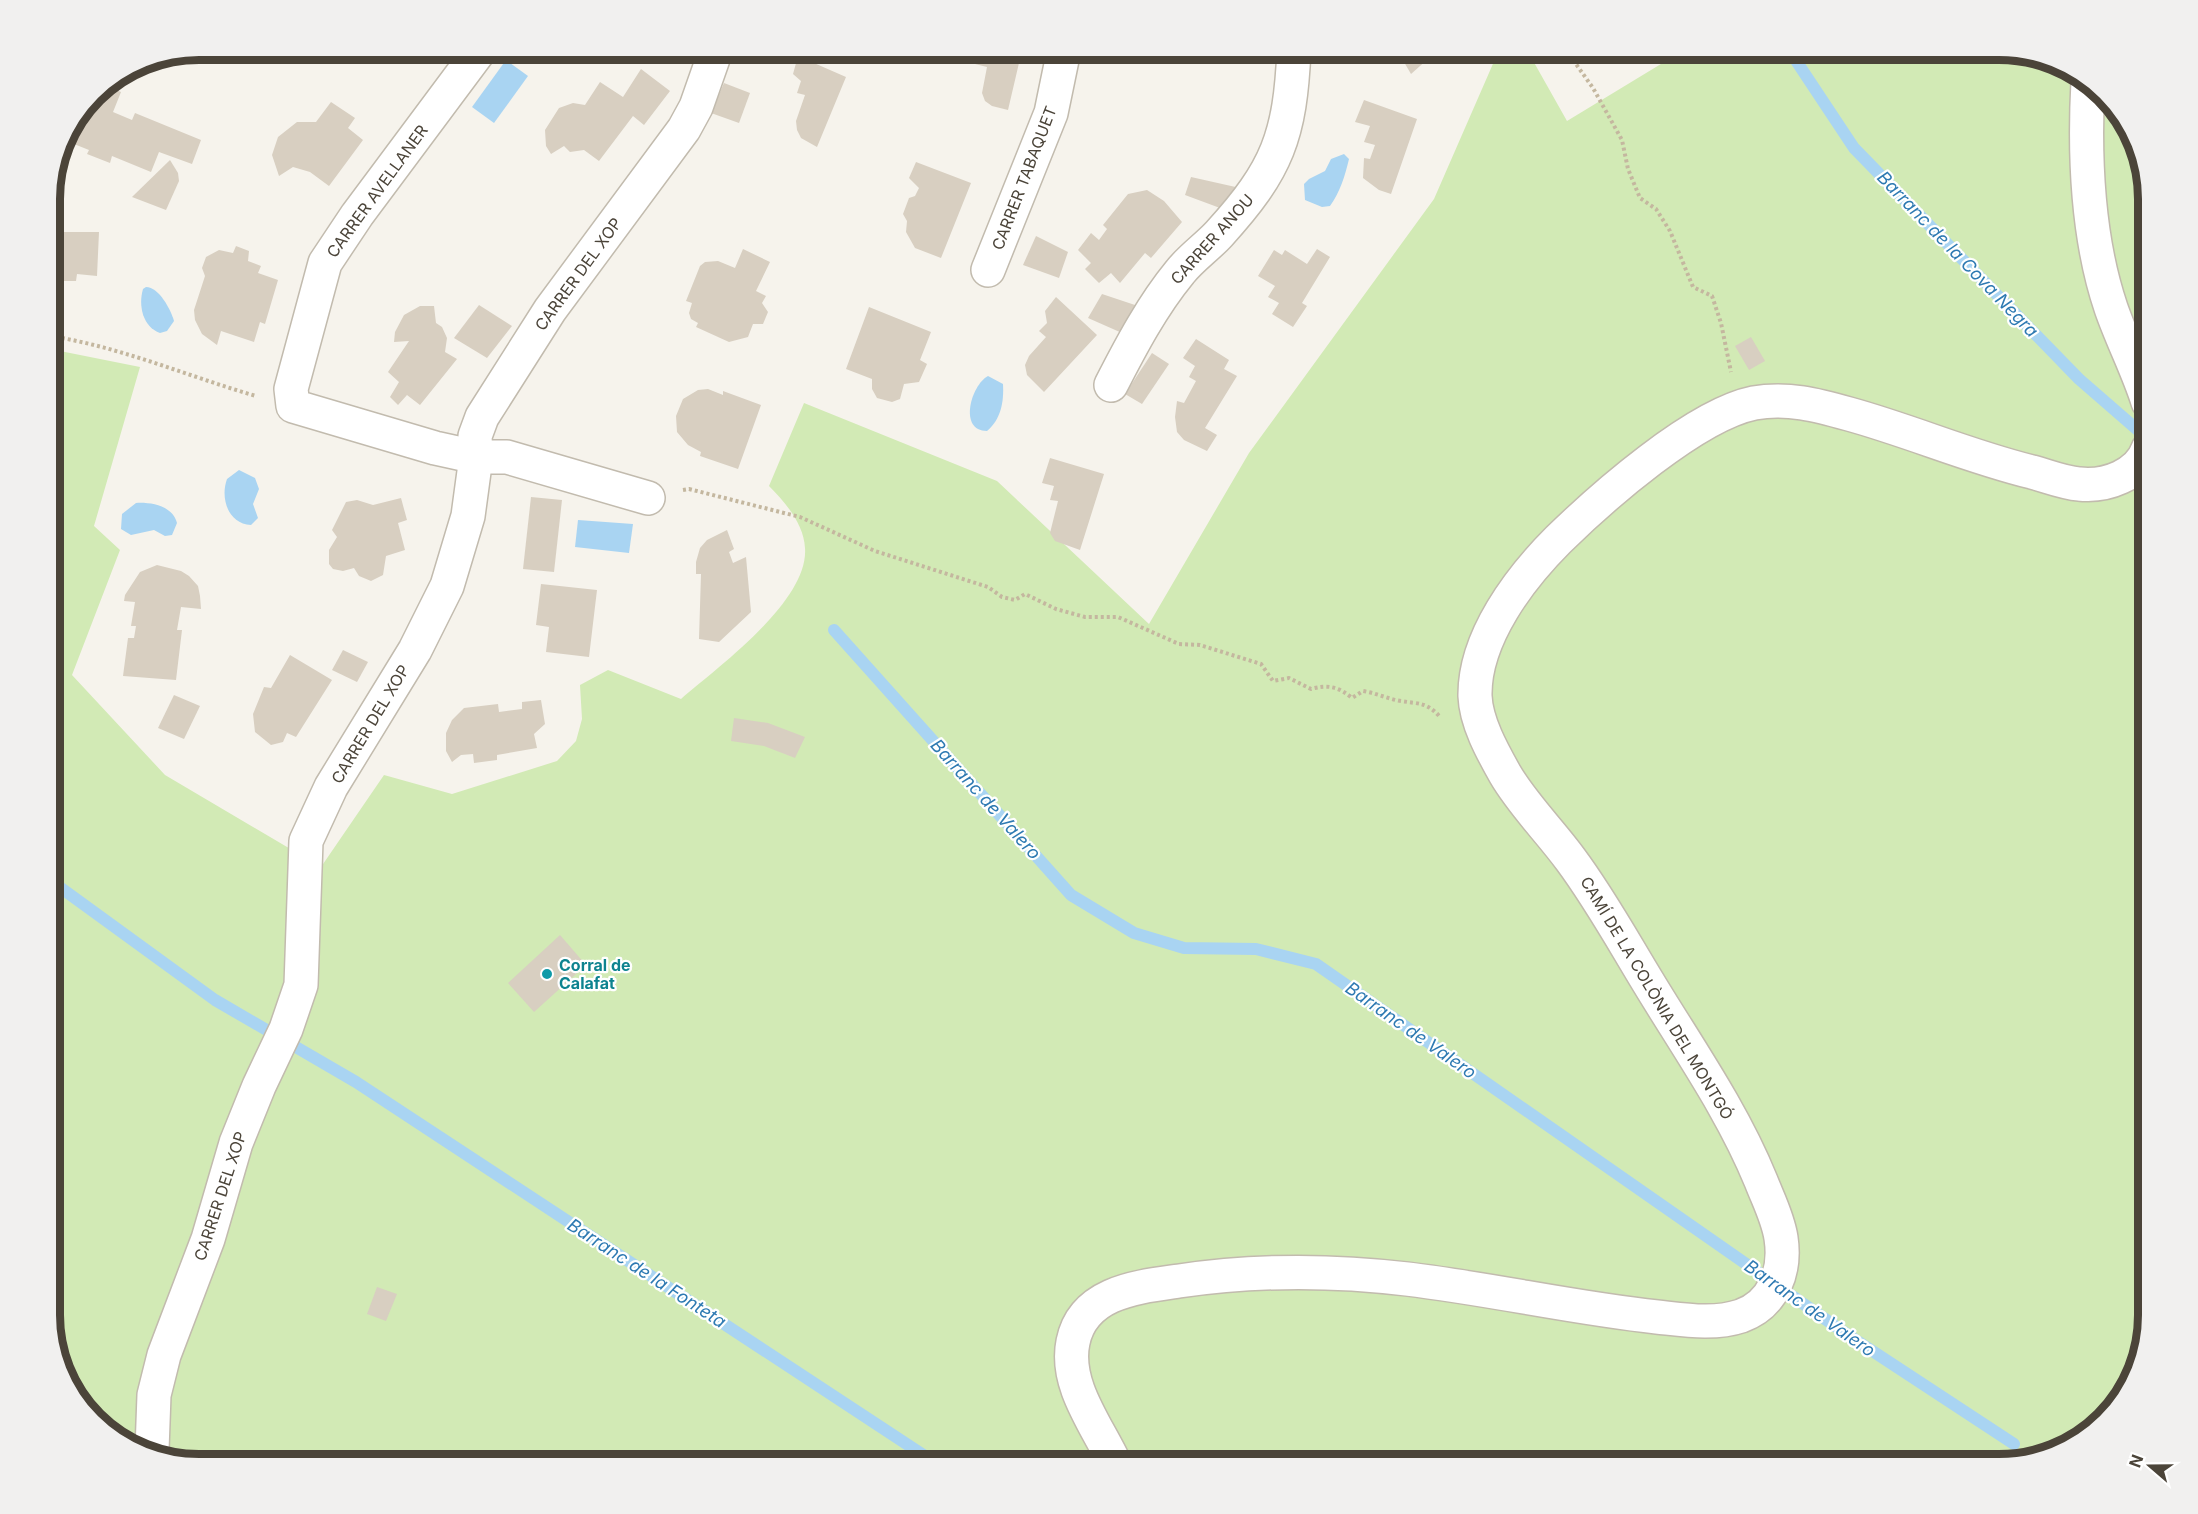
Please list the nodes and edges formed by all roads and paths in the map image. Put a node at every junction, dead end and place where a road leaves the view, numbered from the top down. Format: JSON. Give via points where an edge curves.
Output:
{"nodes":[{"id":1,"x":473,"y":60,"type":"edge"},
{"id":2,"x":712,"y":60,"type":"edge"},
{"id":3,"x":1062,"y":60,"type":"edge"},
{"id":4,"x":1293,"y":60,"type":"edge"},
{"id":5,"x":1574,"y":60,"type":"edge"},
{"id":6,"x":2088,"y":93,"type":"edge"},
{"id":7,"x":988,"y":270,"type":"dead end"},
{"id":8,"x":60,"y":338,"type":"edge"},
{"id":9,"x":2138,"y":377,"type":"edge"},
{"id":10,"x":1111,"y":385,"type":"dead end"},
{"id":11,"x":1749,"y":404,"type":"junction"},
{"id":12,"x":293,"y":406,"type":"junction"},
{"id":13,"x":476,"y":457,"type":"junction"},
{"id":14,"x":2138,"y":466,"type":"edge"},
{"id":15,"x":648,"y":498,"type":"joint"},
{"id":16,"x":1491,"y":747,"type":"junction"},
{"id":17,"x":152,"y":1445,"type":"edge"},
{"id":18,"x":1110,"y":1454,"type":"edge"}],
"edges":[{"from":1,"to":12,"type":"street","name":"CARRER AVELLANER","via":[[325,263],[291,389]]},
{"from":2,"to":13,"type":"street","name":"CARRER DEL XOP","via":[[684,129],[550,310],[501,384],[475,436]]},
{"from":3,"to":7,"type":"street","name":"CARRER TABAQUET","via":[[1051,113]]},
{"from":4,"to":10,"type":"street","name":"CARRER ANOU","via":[[1289,115],[1276,159],[1263,182],[1227,225],[1172,282]]},
{"from":5,"to":11,"type":"path","via":[[1622,141],[1640,198],[1656,209],[1670,231],[1693,287],[1712,296],[1730,369]]},
{"from":6,"to":9,"type":"street","via":[[2090,191],[2097,254],[2111,308]]},
{"from":8,"to":12,"type":"path","via":[[112,348],[184,375]]},
{"from":11,"to":14,"type":"street","name":"CAMÍ DE LA COLÒNIA DEL MONTGÓ","via":[[1788,401],[1824,407],[1886,424],[1991,462],[2079,484],[2105,483]]},
{"from":11,"to":16,"type":"street","name":"CAMÍ DE LA COLÒNIA DEL MONTGÓ","via":[[1721,415],[1637,471],[1591,508],[1537,561],[1491,630],[1478,670],[1475,698]]},
{"from":12,"to":13,"type":"street"},
{"from":13,"to":15,"type":"street","via":[[507,457]]},
{"from":13,"to":17,"type":"street","name":"CARRER DEL XOP","via":[[468,516],[447,586],[415,650],[331,787],[306,841],[301,985],[236,1143],[208,1239],[164,1355],[154,1395]]},
{"from":15,"to":16,"type":"path","via":[[689,489],[771,508],[801,517],[875,551],[988,587],[1002,597],[1015,600],[1025,594],[1085,617],[1118,617],[1179,644],[1200,645],[1262,664],[1273,681],[1289,678],[1311,689],[1323,685],[1341,689],[1352,698],[1363,691],[1416,701],[1433,709],[1446,724],[1479,735]]},
{"from":16,"to":18,"type":"street","name":"CAMÍ DE LA COLÒNIA DEL MONTGÓ","via":[[1517,791],[1609,916],[1729,1114],[1776,1220],[1782,1266],[1774,1290],[1758,1308],[1736,1318],[1703,1322],[1561,1305],[1404,1278],[1345,1274],[1246,1273],[1120,1291],[1088,1309],[1073,1342],[1071,1361],[1074,1381]]}]}
